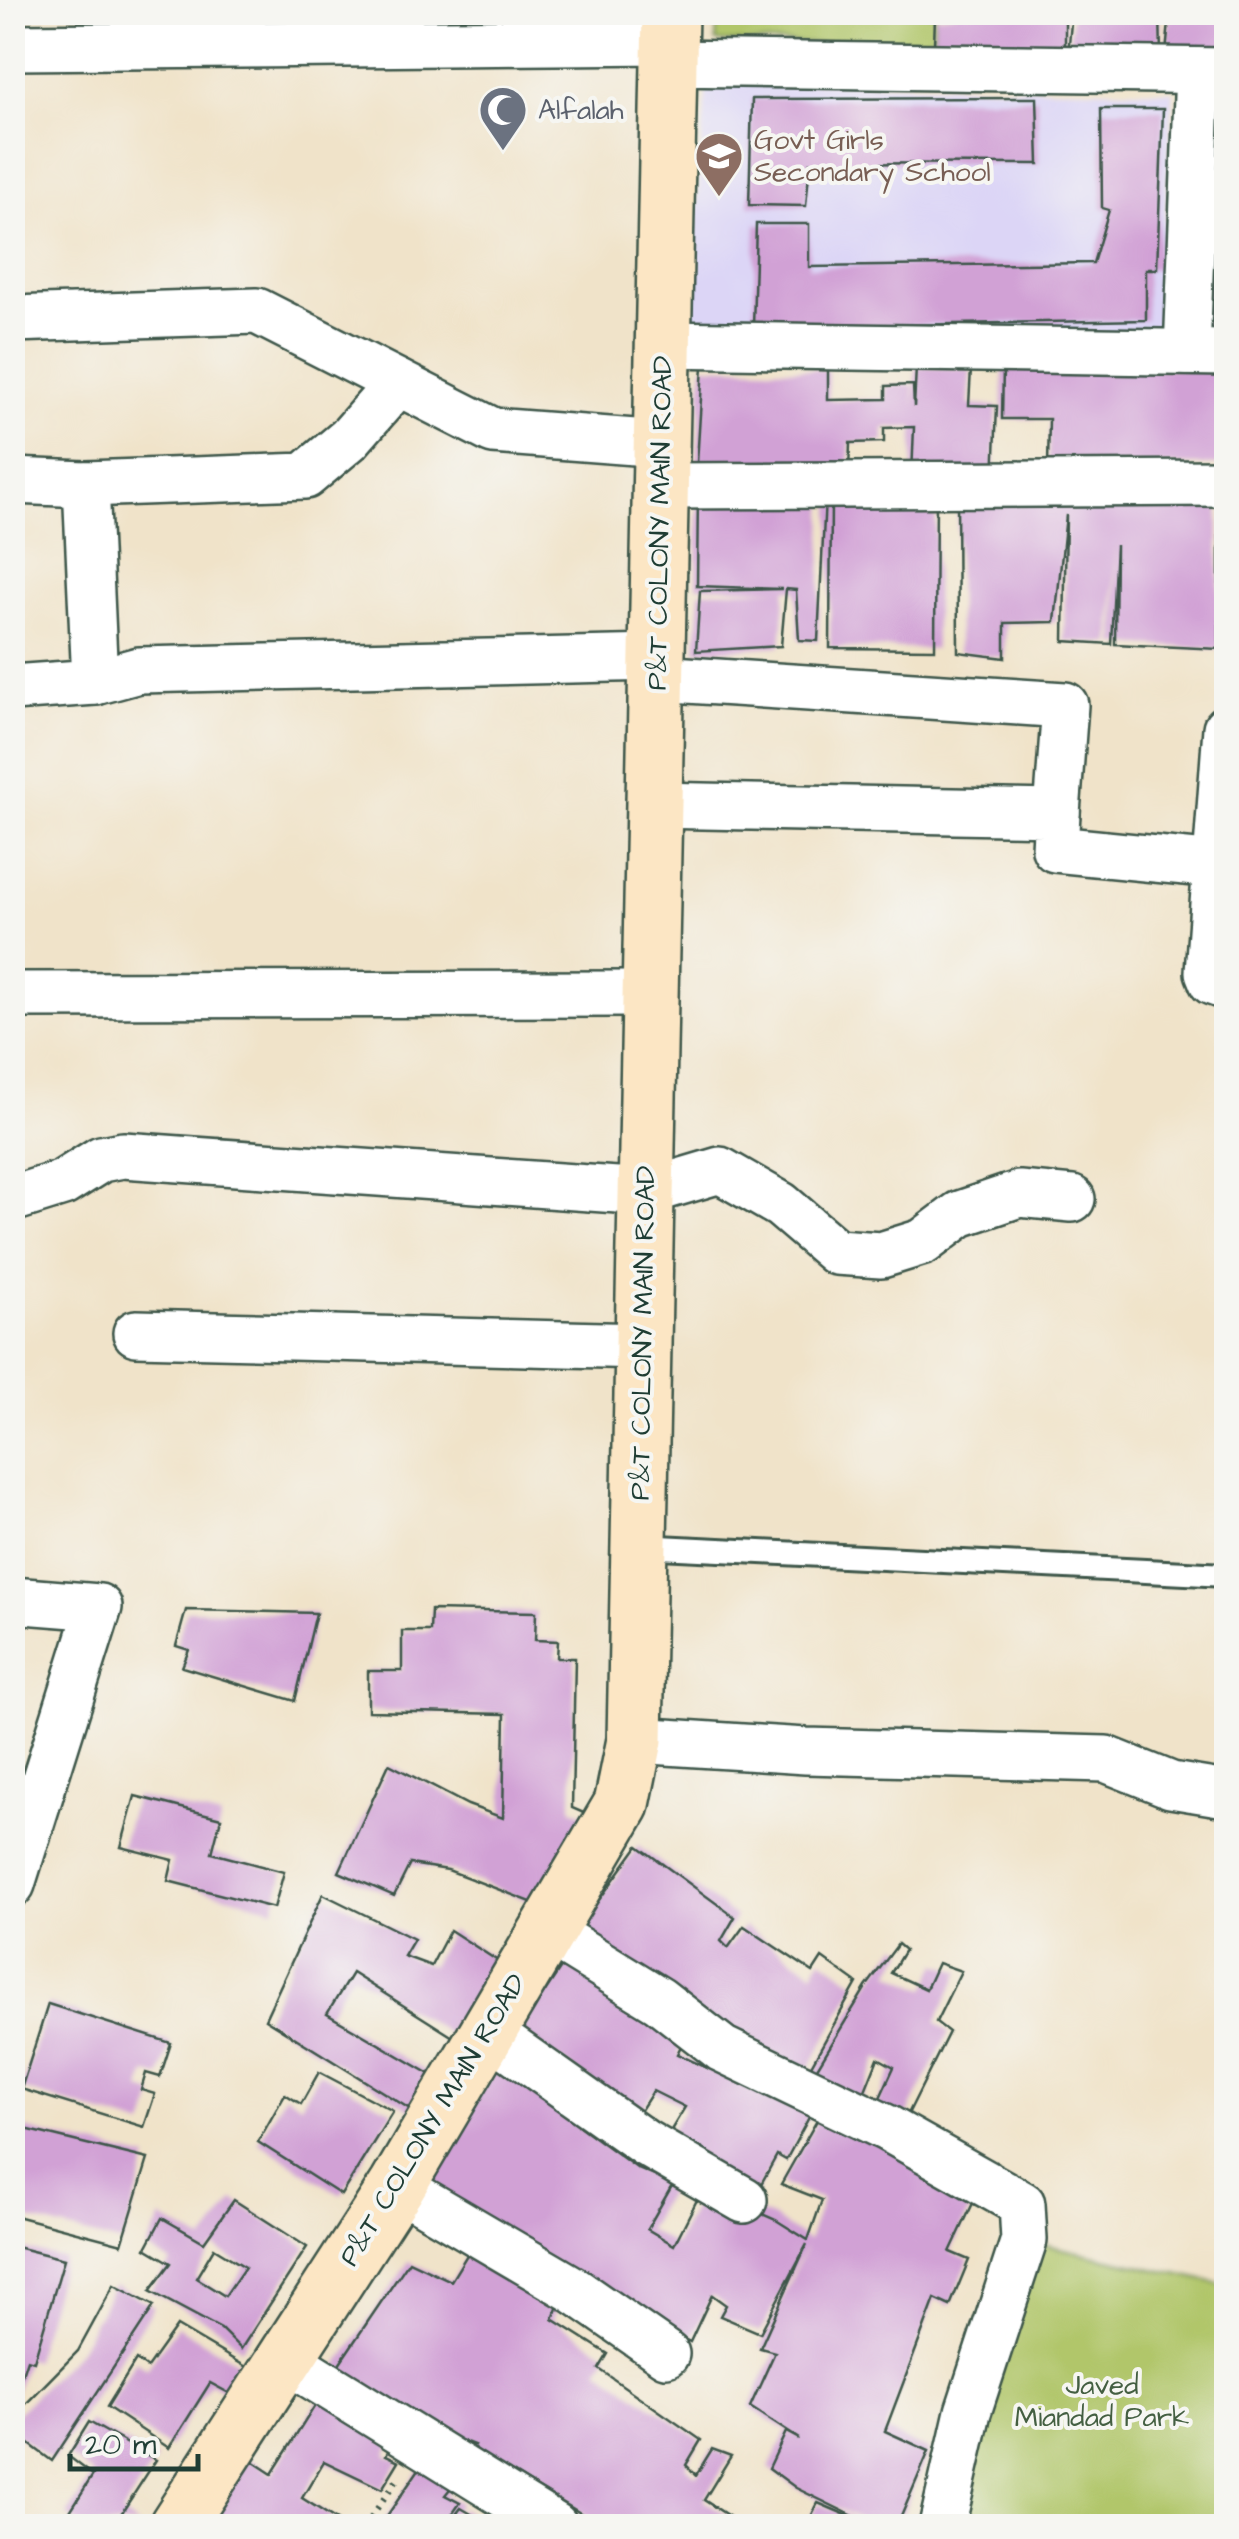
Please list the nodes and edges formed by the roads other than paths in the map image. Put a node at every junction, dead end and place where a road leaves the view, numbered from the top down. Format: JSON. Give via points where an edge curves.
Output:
{"nodes":[{"id":1,"x":670,"y":39,"type":"edge"},
{"id":2,"x":12,"y":47,"type":"edge"},
{"id":3,"x":1212,"y":71,"type":"edge"},
{"id":4,"x":12,"y":319,"type":"edge"},
{"id":5,"x":664,"y":344,"type":"junction"},
{"id":6,"x":1207,"y":353,"type":"edge"},
{"id":7,"x":398,"y":383,"type":"junction"},
{"id":8,"x":661,"y":465,"type":"junction"},
{"id":9,"x":12,"y":482,"type":"edge"},
{"id":10,"x":1226,"y":483,"type":"edge"},
{"id":11,"x":86,"y":484,"type":"junction"},
{"id":12,"x":657,"y":668,"type":"junction"},
{"id":13,"x":95,"y":682,"type":"junction"},
{"id":14,"x":12,"y":688,"type":"edge"},
{"id":15,"x":1226,"y":728,"type":"edge"},
{"id":16,"x":654,"y":805,"type":"junction"},
{"id":17,"x":1057,"y":813,"type":"junction"},
{"id":18,"x":1216,"y":865,"type":"junction"},
{"id":19,"x":1226,"y":986,"type":"edge"},
{"id":20,"x":650,"y":994,"type":"junction"},
{"id":21,"x":12,"y":995,"type":"edge"},
{"id":22,"x":646,"y":1192,"type":"junction"},
{"id":23,"x":12,"y":1199,"type":"edge"},
{"id":24,"x":1072,"y":1199,"type":"dead end"},
{"id":25,"x":136,"y":1332,"type":"dead end"},
{"id":26,"x":644,"y":1346,"type":"junction"},
{"id":27,"x":639,"y":1546,"type":"junction"},
{"id":28,"x":1226,"y":1576,"type":"edge"},
{"id":29,"x":12,"y":1600,"type":"edge"},
{"id":30,"x":635,"y":1740,"type":"junction"},
{"id":31,"x":1226,"y":1794,"type":"edge"},
{"id":32,"x":12,"y":1884,"type":"edge"},
{"id":33,"x":547,"y":1931,"type":"junction"},
{"id":34,"x":488,"y":2032,"type":"junction"},
{"id":35,"x":398,"y":2186,"type":"junction"},
{"id":36,"x":744,"y":2200,"type":"dead end"},
{"id":37,"x":666,"y":2354,"type":"dead end"},
{"id":38,"x":285,"y":2359,"type":"junction"},
{"id":39,"x":177,"y":2526,"type":"edge"},
{"id":40,"x":555,"y":2526,"type":"edge"},
{"id":41,"x":942,"y":2526,"type":"edge"}],
"edges":[{"from":1,"to":2,"type":"street"},
{"from":1,"to":3,"type":"street"},
{"from":1,"to":5,"type":"street","name":"P&T COLONY MAIN ROAD"},
{"from":3,"to":6,"type":"street"},
{"from":4,"to":7,"type":"street","via":[[257,311]]},
{"from":5,"to":6,"type":"street"},
{"from":5,"to":8,"type":"street","name":"P&T COLONY MAIN ROAD"},
{"from":7,"to":8,"type":"street","via":[[493,430]]},
{"from":7,"to":11,"type":"street","via":[[305,476]]},
{"from":8,"to":10,"type":"street"},
{"from":8,"to":12,"type":"street","name":"P&T COLONY MAIN ROAD"},
{"from":9,"to":11,"type":"street"},
{"from":11,"to":13,"type":"street"},
{"from":12,"to":13,"type":"street","via":[[138,670]]},
{"from":12,"to":16,"type":"street","name":"P&T COLONY MAIN ROAD"},
{"from":12,"to":17,"type":"street","via":[[1065,705]]},
{"from":13,"to":14,"type":"street"},
{"from":15,"to":18,"type":"street"},
{"from":16,"to":17,"type":"street"},
{"from":16,"to":20,"type":"street","name":"P&T COLONY MAIN ROAD"},
{"from":17,"to":18,"type":"street","via":[[1055,850]]},
{"from":18,"to":19,"type":"street","via":[[1208,972],[1212,982]]},
{"from":20,"to":21,"type":"street"},
{"from":20,"to":22,"type":"street","name":"P&T COLONY MAIN ROAD"},
{"from":22,"to":23,"type":"street","via":[[123,1154]]},
{"from":22,"to":24,"type":"street","via":[[720,1170],[781,1205],[836,1252],[881,1256],[924,1242],[960,1214],[1019,1194]]},
{"from":22,"to":26,"type":"street","name":"P&T COLONY MAIN ROAD"},
{"from":25,"to":26,"type":"street"},
{"from":26,"to":27,"type":"street","name":"P&T COLONY MAIN ROAD"},
{"from":27,"to":28,"type":"lane"},
{"from":27,"to":30,"type":"street","name":"P&T COLONY MAIN ROAD"},
{"from":29,"to":32,"type":"street","via":[[99,1607]]},
{"from":30,"to":31,"type":"street","via":[[1106,1760],[1171,1785]]},
{"from":30,"to":33,"type":"street","name":"P&T COLONY MAIN ROAD","via":[[622,1804]]},
{"from":33,"to":34,"type":"street","name":"P&T COLONY MAIN ROAD"},
{"from":33,"to":41,"type":"street","via":[[660,2000],[722,2048],[887,2128],[1022,2204],[1024,2240],[968,2412]]},
{"from":34,"to":35,"type":"street","name":"P&T COLONY MAIN ROAD"},
{"from":34,"to":36,"type":"street","via":[[645,2142]]},
{"from":35,"to":37,"type":"street","via":[[571,2288]]},
{"from":35,"to":38,"type":"street","name":"P&T COLONY MAIN ROAD"},
{"from":38,"to":39,"type":"street","name":"P&T COLONY MAIN ROAD"},
{"from":38,"to":40,"type":"street"}]}
